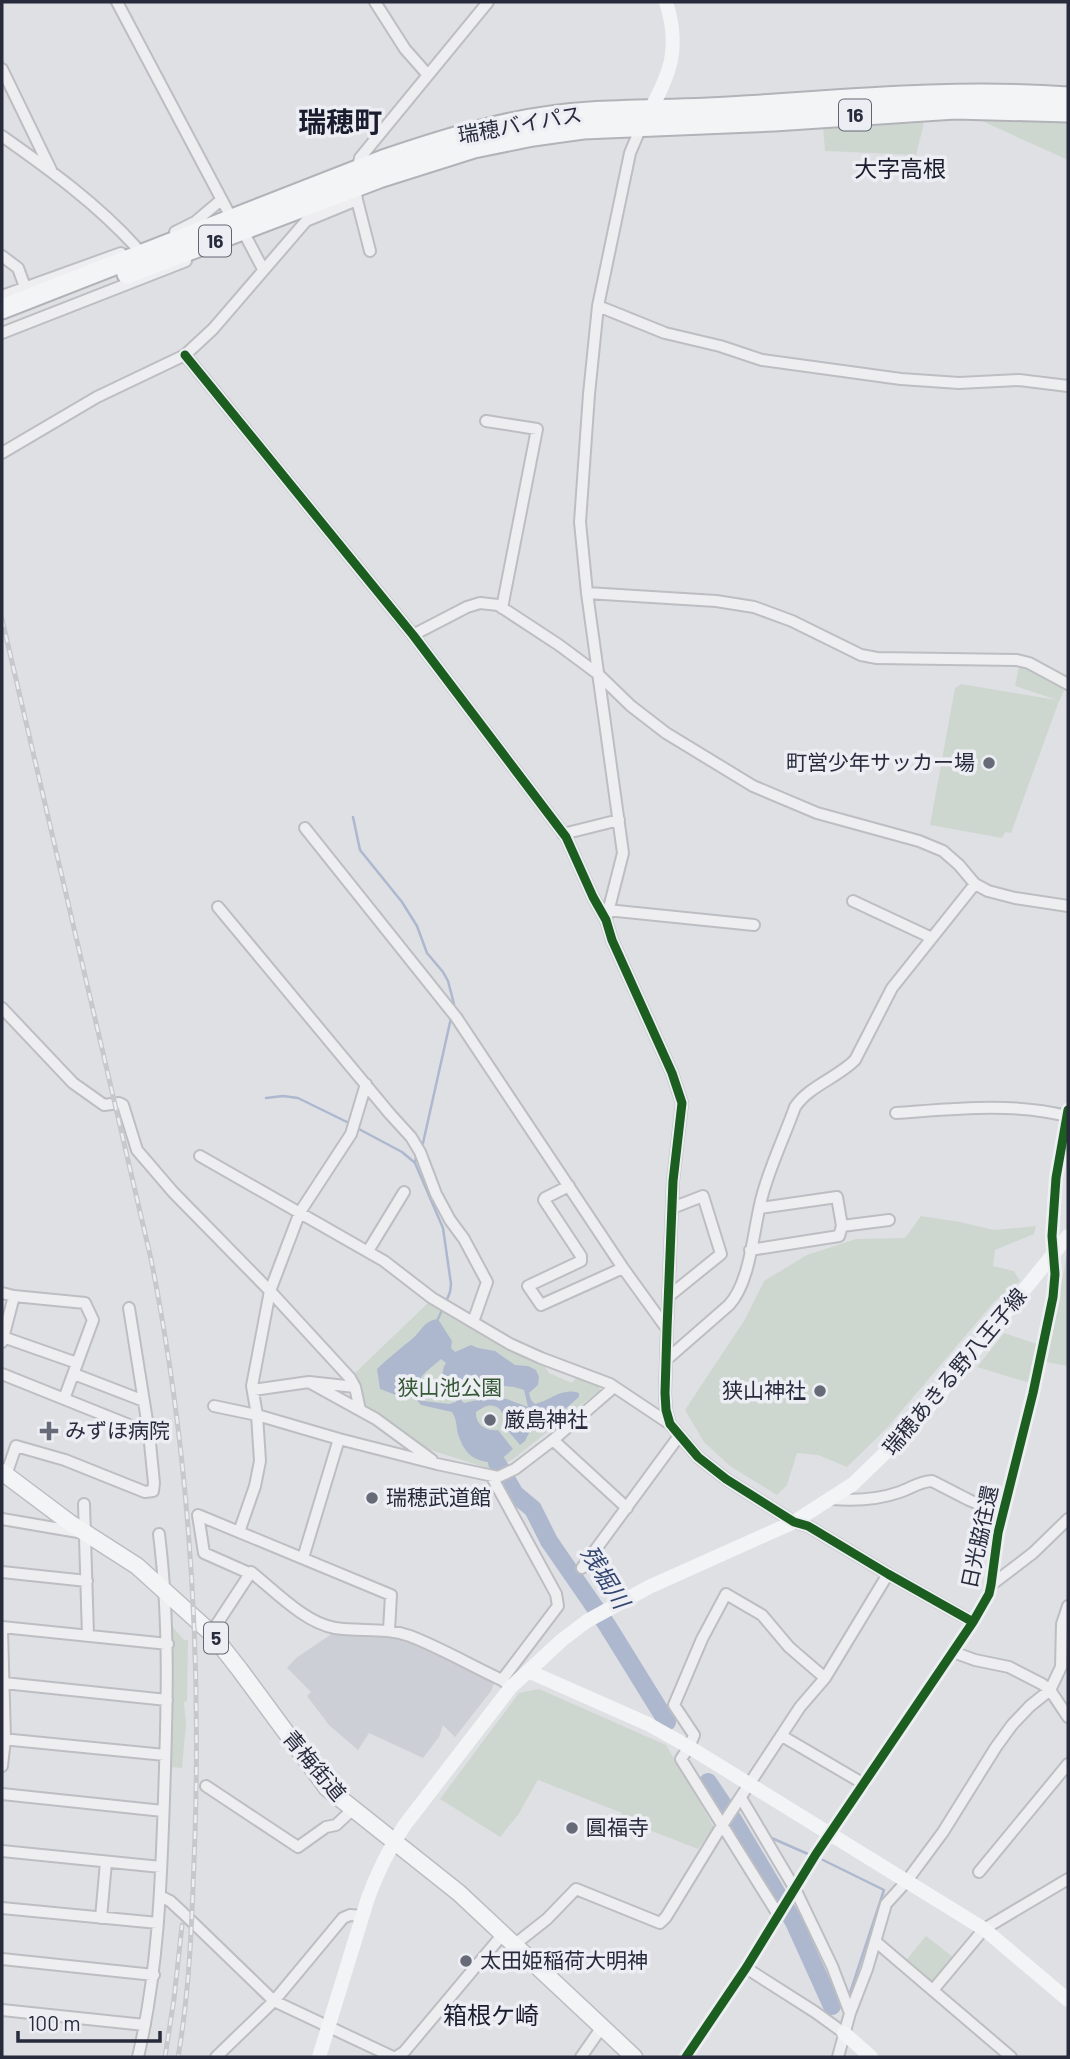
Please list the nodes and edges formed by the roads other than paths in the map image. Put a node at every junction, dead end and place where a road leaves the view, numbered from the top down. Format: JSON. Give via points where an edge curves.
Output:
{"nodes":[{"id":1,"x":117,"y":2,"type":"edge"},
{"id":2,"x":375,"y":2,"type":"edge"},
{"id":3,"x":488,"y":2,"type":"edge"},
{"id":4,"x":666,"y":2,"type":"edge"},
{"id":5,"x":2,"y":69,"type":"edge"},
{"id":6,"x":428,"y":75,"type":"junction"},
{"id":7,"x":1068,"y":97,"type":"edge"},
{"id":8,"x":1068,"y":112,"type":"edge"},
{"id":9,"x":646,"y":119,"type":"junction"},
{"id":10,"x":2,"y":136,"type":"edge"},
{"id":11,"x":52,"y":171,"type":"junction"},
{"id":12,"x":356,"y":186,"type":"junction"},
{"id":13,"x":220,"y":200,"type":"junction"},
{"id":14,"x":232,"y":219,"type":"junction"},
{"id":15,"x":249,"y":231,"type":"junction"},
{"id":16,"x":136,"y":247,"type":"junction"},
{"id":17,"x":370,"y":251,"type":"dead end"},
{"id":18,"x":2,"y":256,"type":"edge"},
{"id":19,"x":263,"y":269,"type":"junction"},
{"id":20,"x":25,"y":287,"type":"junction"},
{"id":21,"x":72,"y":288,"type":"junction"},
{"id":22,"x":2,"y":296,"type":"edge"},
{"id":23,"x":598,"y":306,"type":"junction"},
{"id":24,"x":2,"y":309,"type":"edge"},
{"id":25,"x":2,"y":322,"type":"edge"},
{"id":26,"x":2,"y":333,"type":"edge"},
{"id":27,"x":185,"y":355,"type":"junction"},
{"id":28,"x":1068,"y":386,"type":"edge"},
{"id":29,"x":486,"y":421,"type":"dead end"},
{"id":30,"x":2,"y":453,"type":"edge"},
{"id":31,"x":587,"y":593,"type":"junction"},
{"id":32,"x":502,"y":608,"type":"junction"},
{"id":33,"x":413,"y":635,"type":"junction"},
{"id":34,"x":598,"y":674,"type":"junction"},
{"id":35,"x":1068,"y":684,"type":"edge"},
{"id":36,"x":619,"y":820,"type":"junction"},
{"id":37,"x":305,"y":828,"type":"dead end"},
{"id":38,"x":563,"y":834,"type":"junction"},
{"id":39,"x":975,"y":884,"type":"junction"},
{"id":40,"x":853,"y":901,"type":"dead end"},
{"id":41,"x":1068,"y":906,"type":"edge"},
{"id":42,"x":218,"y":907,"type":"dead end"},
{"id":43,"x":606,"y":915,"type":"junction"},
{"id":44,"x":754,"y":925,"type":"dead end"},
{"id":45,"x":932,"y":938,"type":"junction"},
{"id":46,"x":2,"y":1008,"type":"edge"},
{"id":47,"x":366,"y":1084,"type":"junction"},
{"id":48,"x":895,"y":1113,"type":"dead end"},
{"id":49,"x":1068,"y":1113,"type":"edge"},
{"id":50,"x":200,"y":1156,"type":"dead end"},
{"id":51,"x":569,"y":1186,"type":"junction"},
{"id":52,"x":404,"y":1192,"type":"dead end"},
{"id":53,"x":672,"y":1208,"type":"junction"},
{"id":54,"x":760,"y":1208,"type":"junction"},
{"id":55,"x":300,"y":1212,"type":"junction"},
{"id":56,"x":889,"y":1220,"type":"dead end"},
{"id":57,"x":842,"y":1226,"type":"junction"},
{"id":58,"x":1068,"y":1236,"type":"edge"},
{"id":59,"x":750,"y":1250,"type":"junction"},
{"id":60,"x":368,"y":1251,"type":"junction"},
{"id":61,"x":1054,"y":1254,"type":"junction"},
{"id":62,"x":623,"y":1268,"type":"junction"},
{"id":63,"x":270,"y":1291,"type":"junction"},
{"id":64,"x":2,"y":1293,"type":"edge"},
{"id":65,"x":14,"y":1296,"type":"junction"},
{"id":66,"x":669,"y":1296,"type":"junction"},
{"id":67,"x":129,"y":1308,"type":"dead end"},
{"id":68,"x":472,"y":1322,"type":"junction"},
{"id":69,"x":667,"y":1329,"type":"junction"},
{"id":70,"x":2,"y":1339,"type":"edge"},
{"id":71,"x":666,"y":1360,"type":"junction"},
{"id":72,"x":75,"y":1369,"type":"junction"},
{"id":73,"x":2,"y":1374,"type":"edge"},
{"id":74,"x":309,"y":1381,"type":"junction"},
{"id":75,"x":355,"y":1387,"type":"junction"},
{"id":76,"x":614,"y":1387,"type":"junction"},
{"id":77,"x":253,"y":1390,"type":"junction"},
{"id":78,"x":64,"y":1399,"type":"junction"},
{"id":79,"x":144,"y":1402,"type":"junction"},
{"id":80,"x":214,"y":1406,"type":"dead end"},
{"id":81,"x":360,"y":1410,"type":"junction"},
{"id":82,"x":257,"y":1415,"type":"junction"},
{"id":83,"x":670,"y":1424,"type":"junction"},
{"id":84,"x":149,"y":1433,"type":"junction"},
{"id":85,"x":679,"y":1436,"type":"junction"},
{"id":86,"x":339,"y":1439,"type":"junction"},
{"id":87,"x":554,"y":1440,"type":"junction"},
{"id":88,"x":437,"y":1464,"type":"junction"},
{"id":89,"x":4,"y":1473,"type":"edge"},
{"id":90,"x":495,"y":1477,"type":"junction"},
{"id":91,"x":832,"y":1499,"type":"junction"},
{"id":92,"x":84,"y":1504,"type":"dead end"},
{"id":93,"x":627,"y":1508,"type":"junction"},
{"id":94,"x":1002,"y":1514,"type":"junction"},
{"id":95,"x":2,"y":1519,"type":"edge"},
{"id":96,"x":1068,"y":1519,"type":"edge"},
{"id":97,"x":793,"y":1522,"type":"junction"},
{"id":98,"x":239,"y":1532,"type":"junction"},
{"id":99,"x":85,"y":1533,"type":"junction"},
{"id":100,"x":159,"y":1534,"type":"dead end"},
{"id":101,"x":303,"y":1558,"type":"junction"},
{"id":102,"x":582,"y":1567,"type":"dead end"},
{"id":103,"x":2,"y":1572,"type":"edge"},
{"id":104,"x":249,"y":1573,"type":"junction"},
{"id":105,"x":888,"y":1574,"type":"junction"},
{"id":106,"x":87,"y":1581,"type":"junction"},
{"id":107,"x":991,"y":1585,"type":"junction"},
{"id":108,"x":166,"y":1593,"type":"junction"},
{"id":109,"x":1068,"y":1606,"type":"edge"},
{"id":110,"x":973,"y":1622,"type":"junction"},
{"id":111,"x":2,"y":1629,"type":"edge"},
{"id":112,"x":389,"y":1630,"type":"junction"},
{"id":113,"x":211,"y":1633,"type":"junction"},
{"id":114,"x":88,"y":1636,"type":"junction"},
{"id":115,"x":167,"y":1644,"type":"junction"},
{"id":116,"x":953,"y":1652,"type":"junction"},
{"id":117,"x":528,"y":1671,"type":"junction"},
{"id":118,"x":825,"y":1678,"type":"junction"},
{"id":119,"x":4,"y":1683,"type":"junction"},
{"id":120,"x":507,"y":1683,"type":"junction"},
{"id":121,"x":1050,"y":1690,"type":"junction"},
{"id":122,"x":167,"y":1700,"type":"junction"},
{"id":123,"x":1068,"y":1717,"type":"edge"},
{"id":124,"x":782,"y":1736,"type":"junction"},
{"id":125,"x":3,"y":1739,"type":"edge"},
{"id":126,"x":690,"y":1747,"type":"junction"},
{"id":127,"x":165,"y":1755,"type":"junction"},
{"id":128,"x":1068,"y":1764,"type":"edge"},
{"id":129,"x":2,"y":1766,"type":"edge"},
{"id":130,"x":864,"y":1784,"type":"junction"},
{"id":131,"x":750,"y":1785,"type":"junction"},
{"id":132,"x":206,"y":1786,"type":"dead end"},
{"id":133,"x":2,"y":1794,"type":"edge"},
{"id":134,"x":739,"y":1800,"type":"junction"},
{"id":135,"x":352,"y":1810,"type":"junction"},
{"id":136,"x":163,"y":1811,"type":"junction"},
{"id":137,"x":724,"y":1822,"type":"junction"},
{"id":138,"x":830,"y":1835,"type":"junction"},
{"id":139,"x":394,"y":1842,"type":"junction"},
{"id":140,"x":2,"y":1852,"type":"edge"},
{"id":141,"x":106,"y":1862,"type":"junction"},
{"id":142,"x":162,"y":1867,"type":"junction"},
{"id":143,"x":979,"y":1872,"type":"dead end"},
{"id":144,"x":1068,"y":1879,"type":"edge"},
{"id":145,"x":906,"y":1882,"type":"junction"},
{"id":146,"x":794,"y":1891,"type":"junction"},
{"id":147,"x":160,"y":1896,"type":"junction"},
{"id":148,"x":2,"y":1908,"type":"edge"},
{"id":149,"x":780,"y":1914,"type":"junction"},
{"id":150,"x":362,"y":1916,"type":"junction"},
{"id":151,"x":101,"y":1918,"type":"junction"},
{"id":152,"x":159,"y":1923,"type":"junction"},
{"id":153,"x":984,"y":1928,"type":"junction"},
{"id":154,"x":509,"y":1939,"type":"junction"},
{"id":155,"x":875,"y":1941,"type":"junction"},
{"id":156,"x":2,"y":1959,"type":"edge"},
{"id":157,"x":746,"y":1968,"type":"junction"},
{"id":158,"x":154,"y":1975,"type":"junction"},
{"id":159,"x":933,"y":1990,"type":"junction"},
{"id":160,"x":1068,"y":2000,"type":"edge"},
{"id":161,"x":274,"y":2001,"type":"junction"},
{"id":162,"x":2,"y":2010,"type":"edge"},
{"id":163,"x":850,"y":2013,"type":"junction"},
{"id":164,"x":145,"y":2025,"type":"junction"},
{"id":165,"x":328,"y":2027,"type":"junction"},
{"id":166,"x":602,"y":2027,"type":"junction"},
{"id":167,"x":844,"y":2033,"type":"junction"},
{"id":168,"x":869,"y":2056,"type":"edge"},
{"id":169,"x":138,"y":2057,"type":"edge"},
{"id":170,"x":216,"y":2057,"type":"edge"},
{"id":171,"x":319,"y":2057,"type":"edge"},
{"id":172,"x":394,"y":2057,"type":"edge"},
{"id":173,"x":581,"y":2057,"type":"edge"},
{"id":174,"x":634,"y":2057,"type":"edge"},
{"id":175,"x":686,"y":2057,"type":"edge"},
{"id":176,"x":838,"y":2057,"type":"edge"},
{"id":177,"x":1011,"y":2057,"type":"edge"}],
"edges":[{"from":1,"to":13,"type":"street"},
{"from":2,"to":6,"type":"street"},
{"from":3,"to":6,"type":"street"},
{"from":4,"to":9,"type":"street","via":[[673,54]]},
{"from":5,"to":11,"type":"street"},
{"from":6,"to":12,"type":"street","via":[[360,158]]},
{"from":7,"to":9,"type":"highway","name":"瑞穂バイパス","number":"16","via":[[957,93],[710,108]]},
{"from":8,"to":9,"type":"highway","name":"瑞穂バイパス","number":"16","via":[[954,109],[774,121]]},
{"from":9,"to":12,"type":"highway","name":"瑞穂バイパス","number":"16","via":[[494,143]]},
{"from":9,"to":23,"type":"street","via":[[630,153]]},
{"from":10,"to":11,"type":"street"},
{"from":11,"to":16,"type":"street"},
{"from":12,"to":14,"type":"highway","name":"瑞穂バイパス","number":"16"},
{"from":12,"to":15,"type":"highway","name":"瑞穂バイパス","number":"16"},
{"from":12,"to":17,"type":"street"},
{"from":12,"to":19,"type":"street","via":[[306,221]]},
{"from":13,"to":14,"type":"street"},
{"from":13,"to":16,"type":"street","via":[[195,222]]},
{"from":14,"to":21,"type":"highway","name":"瑞穂バイパス","number":"16"},
{"from":15,"to":19,"type":"street"},
{"from":15,"to":21,"type":"highway","name":"瑞穂バイパス","number":"16"},
{"from":15,"to":26,"type":"street","via":[[165,270]]},
{"from":16,"to":20,"type":"street"},
{"from":18,"to":20,"type":"street","via":[[18,268]]},
{"from":19,"to":27,"type":"street"},
{"from":20,"to":22,"type":"street"},
{"from":21,"to":24,"type":"highway","name":"瑞穂バイパス","number":"16"},
{"from":21,"to":25,"type":"highway","name":"瑞穂バイパス","number":"16"},
{"from":23,"to":28,"type":"street","via":[[665,333],[762,360],[928,382],[1019,380]]},
{"from":23,"to":31,"type":"street","via":[[580,522]]},
{"from":27,"to":30,"type":"street","via":[[97,397]]},
{"from":27,"to":33,"type":"street"},
{"from":29,"to":32,"type":"street","via":[[537,429]]},
{"from":31,"to":34,"type":"street"},
{"from":31,"to":35,"type":"street","via":[[754,607],[862,655],[1017,660]]},
{"from":32,"to":33,"type":"street","via":[[480,603]]},
{"from":32,"to":34,"type":"street"},
{"from":33,"to":38,"type":"street"},
{"from":34,"to":36,"type":"street"},
{"from":34,"to":39,"type":"street","via":[[666,733],[753,786],[817,813],[943,851]]},
{"from":36,"to":38,"type":"street"},
{"from":36,"to":43,"type":"street","via":[[623,853]]},
{"from":37,"to":51,"type":"street","via":[[453,1014]]},
{"from":38,"to":43,"type":"street"},
{"from":39,"to":41,"type":"street","via":[[1015,898]]},
{"from":39,"to":45,"type":"street"},
{"from":40,"to":45,"type":"street"},
{"from":42,"to":47,"type":"street"},
{"from":43,"to":44,"type":"street"},
{"from":43,"to":53,"type":"street","via":[[611,940],[682,1103]]},
{"from":45,"to":54,"type":"street","via":[[892,988],[855,1060],[801,1099]]},
{"from":46,"to":63,"type":"street","via":[[73,1083],[104,1105],[122,1104],[137,1150]]},
{"from":47,"to":55,"type":"street","via":[[353,1127]]},
{"from":47,"to":68,"type":"street","via":[[419,1150],[436,1194],[487,1282]]},
{"from":48,"to":49,"type":"street","via":[[996,1107]]},
{"from":49,"to":61,"type":"street","name":"日光脇往還","via":[[1056,1178]]},
{"from":50,"to":55,"type":"street"},
{"from":51,"to":62,"type":"street"},
{"from":51,"to":62,"type":"street","via":[[544,1200],[581,1261],[528,1286],[541,1305]]},
{"from":52,"to":60,"type":"street"},
{"from":53,"to":66,"type":"street"},
{"from":53,"to":66,"type":"street","via":[[703,1196],[721,1254]]},
{"from":54,"to":57,"type":"street","via":[[837,1196]]},
{"from":54,"to":59,"type":"street"},
{"from":55,"to":60,"type":"street"},
{"from":55,"to":63,"type":"street"},
{"from":56,"to":57,"type":"street"},
{"from":57,"to":59,"type":"street","via":[[839,1236]]},
{"from":58,"to":61,"type":"street","name":"瑞穂あきる野八王子線"},
{"from":59,"to":71,"type":"street","via":[[738,1294]]},
{"from":60,"to":68,"type":"street"},
{"from":61,"to":91,"type":"street","name":"瑞穂あきる野八王子線","via":[[914,1425],[872,1468]]},
{"from":61,"to":94,"type":"street","name":"日光脇往還","via":[[1054,1286],[1044,1343]]},
{"from":62,"to":69,"type":"street"},
{"from":63,"to":75,"type":"street"},
{"from":63,"to":77,"type":"street"},
{"from":64,"to":65,"type":"street"},
{"from":65,"to":70,"type":"street"},
{"from":65,"to":72,"type":"street","via":[[85,1303],[93,1320]]},
{"from":66,"to":69,"type":"street"},
{"from":67,"to":79,"type":"street"},
{"from":68,"to":76,"type":"street","via":[[523,1351]]},
{"from":69,"to":71,"type":"street"},
{"from":70,"to":72,"type":"street"},
{"from":71,"to":83,"type":"street"},
{"from":72,"to":78,"type":"street"},
{"from":72,"to":79,"type":"street"},
{"from":73,"to":78,"type":"street"},
{"from":74,"to":75,"type":"street"},
{"from":74,"to":77,"type":"street"},
{"from":74,"to":81,"type":"street"},
{"from":75,"to":81,"type":"street"},
{"from":76,"to":83,"type":"street"},
{"from":76,"to":87,"type":"street"},
{"from":77,"to":82,"type":"street"},
{"from":78,"to":84,"type":"street"},
{"from":79,"to":84,"type":"street"},
{"from":80,"to":82,"type":"street"},
{"from":81,"to":88,"type":"street"},
{"from":82,"to":86,"type":"street"},
{"from":82,"to":98,"type":"street","via":[[260,1461]]},
{"from":83,"to":85,"type":"street"},
{"from":84,"to":89,"type":"street","via":[[154,1483],[150,1493],[16,1446]]},
{"from":85,"to":93,"type":"street"},
{"from":85,"to":97,"type":"street","via":[[726,1479]]},
{"from":86,"to":88,"type":"street"},
{"from":86,"to":101,"type":"street"},
{"from":87,"to":90,"type":"street","via":[[515,1469]]},
{"from":87,"to":93,"type":"street"},
{"from":88,"to":90,"type":"street"},
{"from":89,"to":99,"type":"main road","name":"青梅街道","number":"5"},
{"from":90,"to":120,"type":"street","via":[[558,1600]]},
{"from":91,"to":94,"type":"street","via":[[874,1499],[932,1481]]},
{"from":91,"to":97,"type":"street","name":"瑞穂あきる野八王子線"},
{"from":92,"to":99,"type":"street"},
{"from":93,"to":102,"type":"street"},
{"from":94,"to":107,"type":"street","name":"日光脇往還"},
{"from":95,"to":99,"type":"street"},
{"from":96,"to":107,"type":"street"},
{"from":97,"to":105,"type":"street","via":[[808,1526]]},
{"from":97,"to":117,"type":"street","name":"瑞穂あきる野八王子線","via":[[608,1607]]},
{"from":98,"to":101,"type":"street"},
{"from":98,"to":104,"type":"street","via":[[198,1515],[204,1552]]},
{"from":99,"to":106,"type":"street"},
{"from":99,"to":108,"type":"main road","name":"青梅街道","number":"5","via":[[137,1566]]},
{"from":100,"to":108,"type":"street"},
{"from":101,"to":112,"type":"street","via":[[391,1595]]},
{"from":103,"to":106,"type":"street"},
{"from":104,"to":112,"type":"street","via":[[323,1624]]},
{"from":104,"to":113,"type":"street"},
{"from":105,"to":110,"type":"street"},
{"from":105,"to":118,"type":"street"},
{"from":106,"to":114,"type":"street"},
{"from":107,"to":110,"type":"street","name":"日光脇往還"},
{"from":108,"to":113,"type":"main road","name":"青梅街道","number":"5"},
{"from":108,"to":115,"type":"street"},
{"from":109,"to":121,"type":"street","via":[[1062,1624],[1061,1667]]},
{"from":110,"to":116,"type":"street","name":"日光脇往還"},
{"from":111,"to":114,"type":"street"},
{"from":111,"to":119,"type":"street"},
{"from":112,"to":120,"type":"street"},
{"from":113,"to":135,"type":"main road","name":"青梅街道","number":"5","via":[[318,1777]]},
{"from":114,"to":115,"type":"street"},
{"from":115,"to":122,"type":"street"},
{"from":116,"to":121,"type":"street","via":[[1009,1667]]},
{"from":116,"to":130,"type":"street","name":"日光脇往還"},
{"from":117,"to":120,"type":"street","name":"瑞穂あきる野八王子線"},
{"from":117,"to":126,"type":"street"},
{"from":118,"to":124,"type":"street"},
{"from":118,"to":126,"type":"street","via":[[789,1647],[762,1615],[726,1594],[674,1705],[694,1735]]},
{"from":119,"to":122,"type":"street"},
{"from":119,"to":125,"type":"street"},
{"from":120,"to":139,"type":"street","name":"瑞穂あきる野八王子線"},
{"from":121,"to":123,"type":"street"},
{"from":121,"to":145,"type":"street","via":[[1012,1725]]},
{"from":122,"to":127,"type":"street"},
{"from":124,"to":130,"type":"street"},
{"from":124,"to":131,"type":"street"},
{"from":125,"to":127,"type":"street"},
{"from":125,"to":129,"type":"street"},
{"from":126,"to":131,"type":"street"},
{"from":126,"to":137,"type":"street","via":[[681,1759]]},
{"from":127,"to":136,"type":"street"},
{"from":128,"to":143,"type":"street"},
{"from":130,"to":138,"type":"street","name":"日光脇往還"},
{"from":131,"to":134,"type":"street"},
{"from":131,"to":138,"type":"street"},
{"from":132,"to":135,"type":"street","via":[[298,1847]]},
{"from":133,"to":136,"type":"street"},
{"from":134,"to":137,"type":"street"},
{"from":134,"to":146,"type":"street"},
{"from":135,"to":139,"type":"main road","name":"青梅街道","number":"5"},
{"from":136,"to":142,"type":"street"},
{"from":137,"to":149,"type":"street"},
{"from":137,"to":154,"type":"street","via":[[660,1923],[576,1889],[547,1919]]},
{"from":138,"to":145,"type":"street"},
{"from":138,"to":146,"type":"street","name":"日光脇往還"},
{"from":139,"to":150,"type":"street","name":"瑞穂あきる野八王子線"},
{"from":139,"to":154,"type":"main road","name":"青梅街道","number":"5"},
{"from":140,"to":141,"type":"street"},
{"from":141,"to":142,"type":"street"},
{"from":141,"to":151,"type":"street"},
{"from":142,"to":147,"type":"street"},
{"from":144,"to":153,"type":"street"},
{"from":145,"to":153,"type":"street"},
{"from":145,"to":155,"type":"street","via":[[886,1904]]},
{"from":146,"to":149,"type":"street","name":"日光脇往還"},
{"from":146,"to":163,"type":"street"},
{"from":147,"to":152,"type":"street"},
{"from":147,"to":161,"type":"street"},
{"from":148,"to":151,"type":"street"},
{"from":149,"to":157,"type":"street","name":"日光脇往還"},
{"from":150,"to":161,"type":"street","via":[[343,1918]]},
{"from":150,"to":165,"type":"street","name":"瑞穂あきる野八王子線"},
{"from":151,"to":152,"type":"street"},
{"from":152,"to":158,"type":"street"},
{"from":153,"to":159,"type":"street"},
{"from":153,"to":160,"type":"street"},
{"from":154,"to":166,"type":"main road","name":"青梅街道","number":"5"},
{"from":154,"to":172,"type":"street","via":[[404,2052]]},
{"from":155,"to":159,"type":"street"},
{"from":155,"to":163,"type":"street"},
{"from":156,"to":158,"type":"street"},
{"from":157,"to":167,"type":"street"},
{"from":157,"to":175,"type":"street","name":"日光脇往還"},
{"from":158,"to":164,"type":"street"},
{"from":159,"to":177,"type":"street"},
{"from":161,"to":165,"type":"street"},
{"from":161,"to":170,"type":"street"},
{"from":162,"to":164,"type":"street"},
{"from":163,"to":167,"type":"street"},
{"from":164,"to":169,"type":"street"},
{"from":165,"to":171,"type":"street","name":"瑞穂あきる野八王子線"},
{"from":165,"to":172,"type":"street"},
{"from":166,"to":173,"type":"street"},
{"from":166,"to":174,"type":"main road","name":"青梅街道","number":"5"},
{"from":167,"to":168,"type":"street"},
{"from":167,"to":176,"type":"street"}]}
